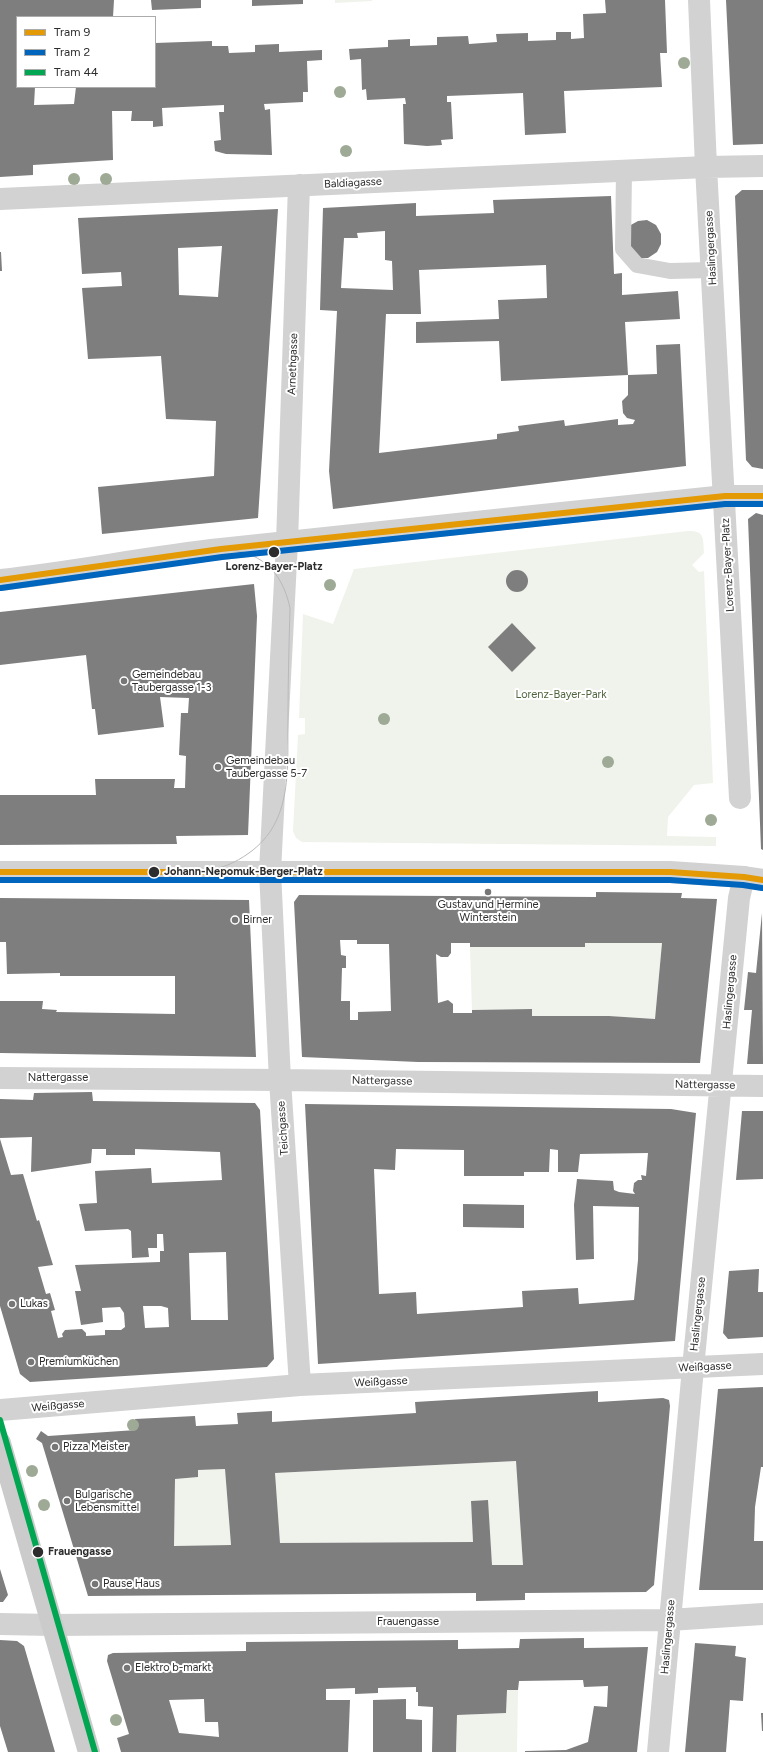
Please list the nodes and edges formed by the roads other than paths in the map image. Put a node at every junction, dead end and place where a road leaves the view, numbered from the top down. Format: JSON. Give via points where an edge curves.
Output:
{"nodes":[{"id":1,"x":700,"y":0,"type":"edge"},
{"id":2,"x":706,"y":166,"type":"junction"},
{"id":3,"x":763,"y":166,"type":"edge"},
{"id":4,"x":624,"y":171,"type":"junction"},
{"id":5,"x":299,"y":185,"type":"junction"},
{"id":6,"x":0,"y":199,"type":"edge"},
{"id":7,"x":712,"y":270,"type":"junction"},
{"id":8,"x":725,"y":496,"type":"junction"},
{"id":9,"x":763,"y":496,"type":"edge"},
{"id":10,"x":287,"y":542,"type":"junction"},
{"id":11,"x":0,"y":580,"type":"edge"},
{"id":12,"x":740,"y":798,"type":"dead end"},
{"id":13,"x":270,"y":871,"type":"junction"},
{"id":14,"x":0,"y":872,"type":"edge"},
{"id":15,"x":754,"y":878,"type":"edge"},
{"id":16,"x":0,"y":1078,"type":"edge"},
{"id":17,"x":280,"y":1080,"type":"junction"},
{"id":18,"x":721,"y":1085,"type":"junction"},
{"id":19,"x":763,"y":1086,"type":"edge"},
{"id":20,"x":763,"y":1364,"type":"edge"},
{"id":21,"x":693,"y":1368,"type":"junction"},
{"id":22,"x":300,"y":1385,"type":"junction"},
{"id":23,"x":0,"y":1410,"type":"edge"},
{"id":24,"x":0,"y":1442,"type":"edge"},
{"id":25,"x":763,"y":1614,"type":"edge"},
{"id":26,"x":669,"y":1620,"type":"junction"},
{"id":27,"x":0,"y":1624,"type":"edge"},
{"id":28,"x":52,"y":1625,"type":"junction"},
{"id":29,"x":89,"y":1752,"type":"edge"},
{"id":30,"x":658,"y":1752,"type":"edge"}],
"edges":[{"from":1,"to":2,"type":"street","name":"Haslingergasse"},
{"from":2,"to":3,"type":"street","name":"Baldiagasse"},
{"from":2,"to":4,"type":"street","name":"Baldiagasse"},
{"from":2,"to":7,"type":"street","name":"Haslingergasse"},
{"from":4,"to":5,"type":"street","name":"Baldiagasse"},
{"from":4,"to":7,"type":"lane","via":[[623,249],[637,265],[670,271]]},
{"from":5,"to":6,"type":"street","name":"Baldiagasse"},
{"from":5,"to":10,"type":"street","name":"Arnethgasse"},
{"from":7,"to":8,"type":"street","name":"Haslingergasse"},
{"from":8,"to":9,"type":"street"},
{"from":8,"to":10,"type":"street"},
{"from":8,"to":12,"type":"street","name":"Lorenz-Bayer-Platz"},
{"from":10,"to":11,"type":"street"},
{"from":10,"to":13,"type":"street"},
{"from":13,"to":14,"type":"street"},
{"from":13,"to":15,"type":"street","via":[[670,872]]},
{"from":13,"to":17,"type":"street","name":"Teichgasse"},
{"from":15,"to":18,"type":"street","name":"Haslingergasse","via":[[739,898]]},
{"from":16,"to":17,"type":"street","name":"Nattergasse"},
{"from":17,"to":18,"type":"street","name":"Nattergasse"},
{"from":17,"to":22,"type":"street","name":"Teichgasse"},
{"from":18,"to":19,"type":"street","name":"Nattergasse"},
{"from":18,"to":21,"type":"street","name":"Haslingergasse"},
{"from":20,"to":21,"type":"street","name":"Weißgasse"},
{"from":21,"to":22,"type":"street","name":"Weißgasse"},
{"from":21,"to":26,"type":"street","name":"Haslingergasse"},
{"from":22,"to":23,"type":"street","name":"Weißgasse"},
{"from":24,"to":28,"type":"main road"},
{"from":25,"to":26,"type":"street","name":"Frauengasse"},
{"from":26,"to":28,"type":"street","name":"Frauengasse"},
{"from":26,"to":30,"type":"street","name":"Haslingergasse"},
{"from":27,"to":28,"type":"street","name":"Frauengasse"},
{"from":28,"to":29,"type":"main road"}]}
